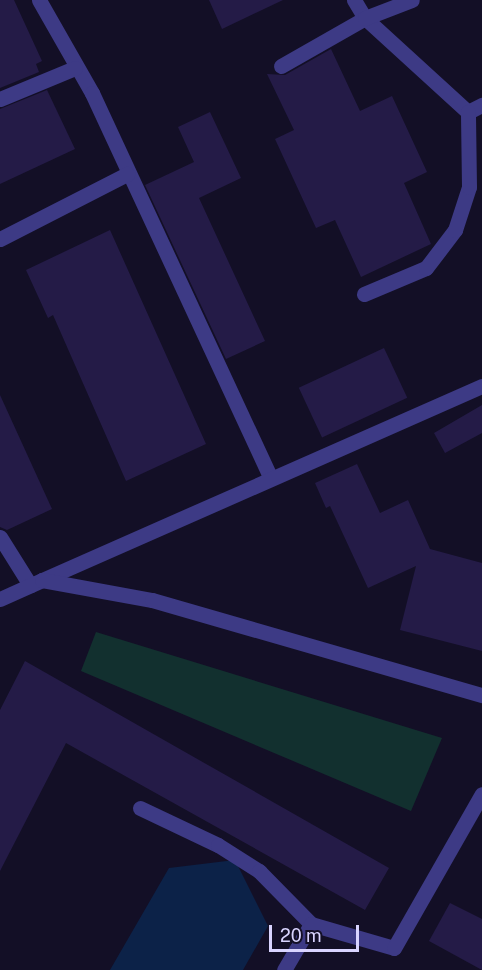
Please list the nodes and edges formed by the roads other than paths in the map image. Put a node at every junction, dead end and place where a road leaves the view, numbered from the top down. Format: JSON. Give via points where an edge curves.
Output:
{"nodes":[{"id":1,"x":39,"y":0,"type":"edge"},
{"id":2,"x":354,"y":0,"type":"edge"},
{"id":3,"x":412,"y":0,"type":"edge"},
{"id":4,"x":365,"y":18,"type":"junction"},
{"id":5,"x":281,"y":66,"type":"dead end"},
{"id":6,"x":75,"y":68,"type":"junction"},
{"id":7,"x":0,"y":99,"type":"edge"},
{"id":8,"x":482,"y":105,"type":"edge"},
{"id":9,"x":468,"y":112,"type":"junction"},
{"id":10,"x":127,"y":174,"type":"junction"},
{"id":11,"x":0,"y":238,"type":"edge"},
{"id":12,"x":364,"y":294,"type":"dead end"},
{"id":13,"x":482,"y":386,"type":"edge"},
{"id":14,"x":271,"y":479,"type":"junction"},
{"id":15,"x":0,"y":537,"type":"edge"},
{"id":16,"x":36,"y":583,"type":"junction"},
{"id":17,"x":0,"y":599,"type":"edge"},
{"id":18,"x":482,"y":695,"type":"edge"},
{"id":19,"x":482,"y":794,"type":"edge"},
{"id":20,"x":140,"y":808,"type":"dead end"},
{"id":21,"x":311,"y":924,"type":"junction"},
{"id":22,"x":284,"y":970,"type":"edge"}],
"edges":[{"from":1,"to":6,"type":"street"},
{"from":2,"to":4,"type":"street"},
{"from":3,"to":4,"type":"street"},
{"from":4,"to":5,"type":"street"},
{"from":4,"to":9,"type":"street"},
{"from":6,"to":7,"type":"street"},
{"from":6,"to":10,"type":"street","via":[[92,93]]},
{"from":8,"to":9,"type":"street"},
{"from":9,"to":12,"type":"street","via":[[469,187],[455,230],[426,268]]},
{"from":10,"to":11,"type":"street"},
{"from":10,"to":14,"type":"street"},
{"from":13,"to":14,"type":"street"},
{"from":14,"to":16,"type":"street"},
{"from":15,"to":16,"type":"street"},
{"from":16,"to":17,"type":"street"},
{"from":16,"to":18,"type":"street","via":[[152,600],[391,665]]},
{"from":19,"to":21,"type":"street","via":[[394,948]]},
{"from":20,"to":21,"type":"street","via":[[218,845],[259,870]]},
{"from":21,"to":22,"type":"street"}]}
